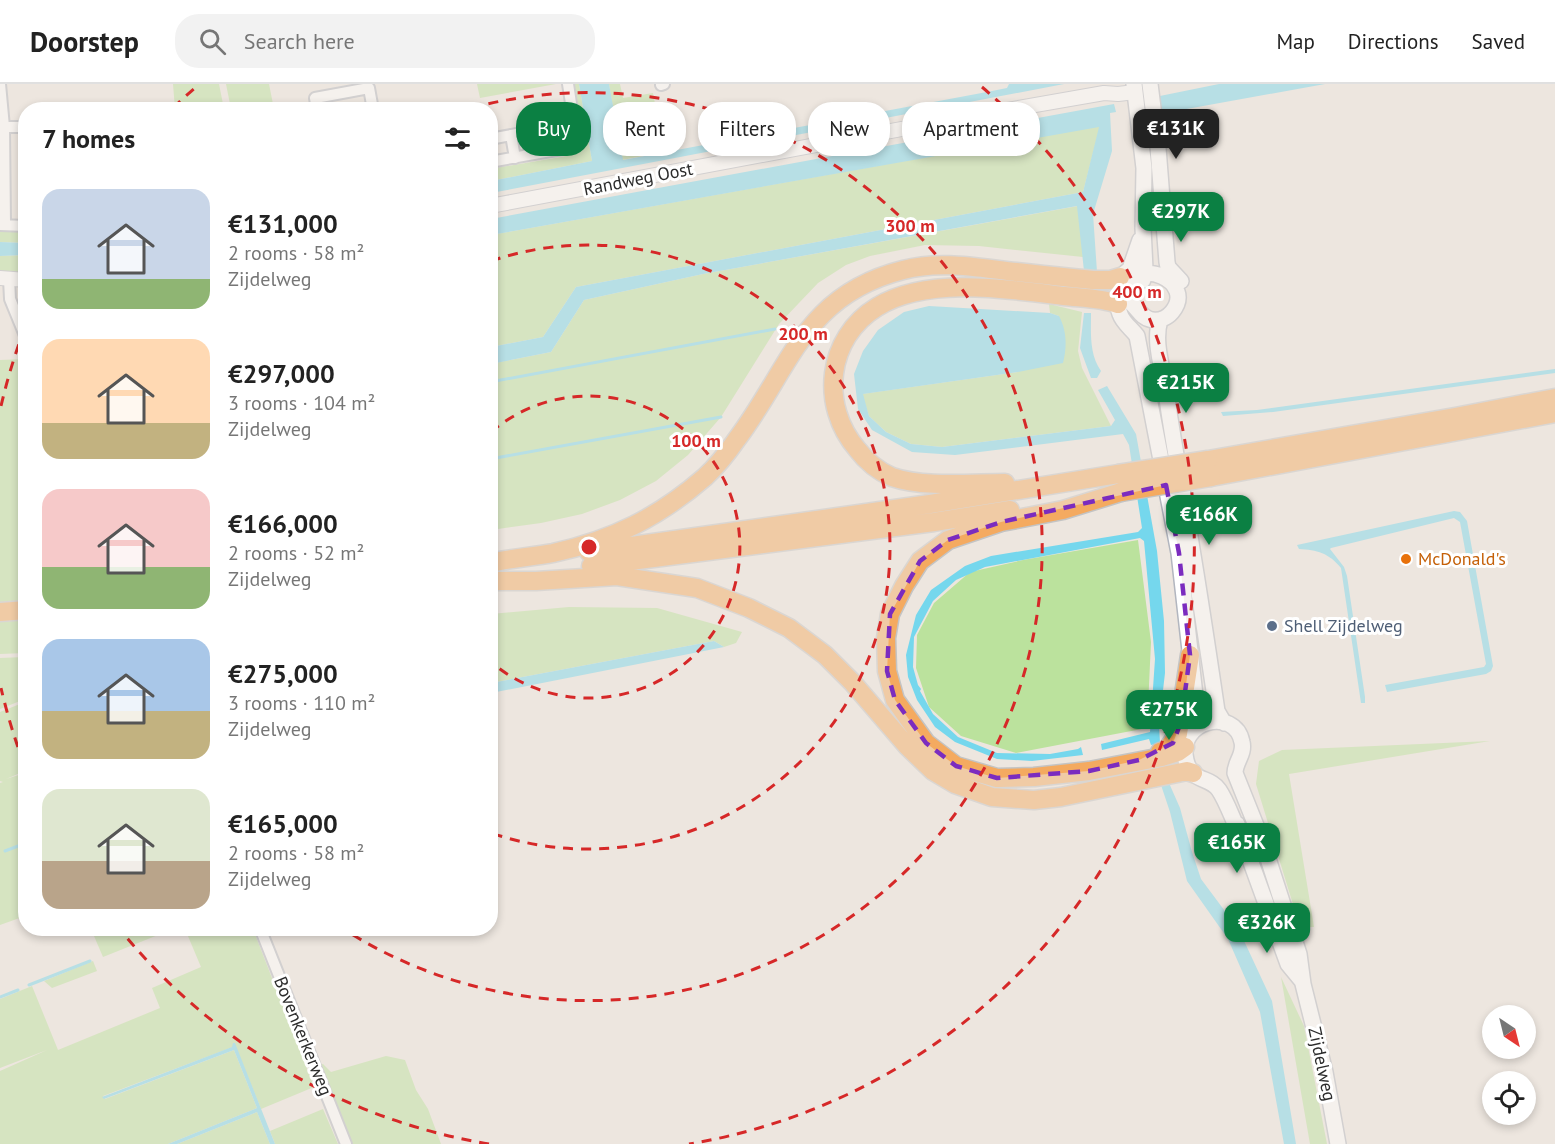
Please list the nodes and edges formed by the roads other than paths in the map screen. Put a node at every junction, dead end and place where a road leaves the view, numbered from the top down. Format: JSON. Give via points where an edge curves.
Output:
{"nodes":[{"id":1,"x":0,"y":84,"type":"edge"},
{"id":2,"x":567,"y":84,"type":"edge"},
{"id":3,"x":1132,"y":89,"type":"edge"},
{"id":4,"x":1150,"y":90,"type":"edge"},
{"id":5,"x":316,"y":102,"type":"edge"},
{"id":6,"x":372,"y":102,"type":"edge"},
{"id":7,"x":2,"y":127,"type":"edge"},
{"id":8,"x":18,"y":127,"type":"edge"},
{"id":9,"x":516,"y":134,"type":"edge"},
{"id":10,"x":511,"y":135,"type":"junction"},
{"id":11,"x":498,"y":137,"type":"edge"},
{"id":12,"x":515,"y":158,"type":"junction"},
{"id":13,"x":498,"y":161,"type":"edge"},
{"id":14,"x":498,"y":205,"type":"edge"},
{"id":15,"x":2,"y":225,"type":"edge"},
{"id":16,"x":18,"y":226,"type":"edge"},
{"id":17,"x":1143,"y":228,"type":"junction"},
{"id":18,"x":1168,"y":274,"type":"junction"},
{"id":19,"x":4,"y":278,"type":"edge"},
{"id":20,"x":1126,"y":292,"type":"junction"},
{"id":21,"x":18,"y":318,"type":"edge"},
{"id":22,"x":1162,"y":325,"type":"junction"},
{"id":23,"x":1137,"y":329,"type":"junction"},
{"id":24,"x":1555,"y":398,"type":"edge"},
{"id":25,"x":1555,"y":413,"type":"edge"},
{"id":26,"x":1209,"y":469,"type":"junction"},
{"id":27,"x":1061,"y":483,"type":"junction"},
{"id":28,"x":1121,"y":492,"type":"junction"},
{"id":29,"x":498,"y":563,"type":"edge"},
{"id":30,"x":498,"y":563,"type":"edge"},
{"id":31,"x":498,"y":578,"type":"edge"},
{"id":32,"x":498,"y":579,"type":"edge"},
{"id":33,"x":18,"y":611,"type":"edge"},
{"id":34,"x":0,"y":612,"type":"edge"},
{"id":35,"x":18,"y":621,"type":"edge"},
{"id":36,"x":0,"y":622,"type":"edge"},
{"id":37,"x":1190,"y":656,"type":"junction"},
{"id":38,"x":1227,"y":719,"type":"junction"},
{"id":39,"x":1201,"y":725,"type":"junction"},
{"id":40,"x":1139,"y":760,"type":"junction"},
{"id":41,"x":1191,"y":762,"type":"junction"},
{"id":42,"x":1239,"y":770,"type":"junction"},
{"id":43,"x":1214,"y":779,"type":"junction"},
{"id":44,"x":263,"y":936,"type":"edge"},
{"id":45,"x":1303,"y":984,"type":"junction"},
{"id":46,"x":346,"y":1144,"type":"edge"},
{"id":47,"x":1338,"y":1144,"type":"edge"}],
"edges":[{"from":1,"to":7,"type":"street"},
{"from":2,"to":12,"type":"street","via":[[575,129],[572,140],[562,149]]},
{"from":3,"to":14,"type":"street","name":"Randweg Oost"},
{"from":3,"to":17,"type":"main road","via":[[1144,168]]},
{"from":4,"to":18,"type":"main road","via":[[1160,168],[1160,264]]},
{"from":5,"to":6,"type":"street","via":[[315,98],[369,88]]},
{"from":7,"to":8,"type":"street"},
{"from":7,"to":15,"type":"street"},
{"from":9,"to":10,"type":"street"},
{"from":10,"to":11,"type":"street"},
{"from":10,"to":12,"type":"street"},
{"from":12,"to":13,"type":"street"},
{"from":15,"to":16,"type":"street"},
{"from":17,"to":20,"type":"main road"},
{"from":17,"to":20,"type":"main road"},
{"from":18,"to":20,"type":"main road","via":[[1155,274]]},
{"from":18,"to":22,"type":"main road","via":[[1182,300],[1180,317]]},
{"from":19,"to":21,"type":"street"},
{"from":20,"to":22,"type":"main road","via":[[1145,318]]},
{"from":20,"to":23,"type":"main road","via":[[1124,321]]},
{"from":20,"to":27,"type":"highway","via":[[1046,294],[959,288],[924,291],[875,308],[845,340],[835,366],[832,392],[838,420],[867,462],[892,477],[933,484]]},
{"from":20,"to":29,"type":"highway","via":[[1110,280],[928,266],[893,273],[858,287],[836,302],[803,335],[729,449],[707,475],[671,503],[637,525],[596,542]]},
{"from":22,"to":23,"type":"main road"},
{"from":22,"to":38,"type":"main road","via":[[1160,359],[1173,445],[1217,711]]},
{"from":23,"to":37,"type":"main road","via":[[1179,553]]},
{"from":24,"to":26,"type":"highway"},
{"from":25,"to":26,"type":"highway"},
{"from":26,"to":27,"type":"highway","bridge":true,"via":[[1118,474]]},
{"from":26,"to":28,"type":"highway","bridge":true},
{"from":27,"to":30,"type":"highway"},
{"from":28,"to":31,"type":"highway","via":[[934,522]]},
{"from":28,"to":40,"type":"highway","via":[[1063,510],[1001,522],[948,540],[920,561],[890,614],[887,671],[895,700],[914,728],[926,743],[956,766],[997,778],[1034,777]]},
{"from":32,"to":41,"type":"highway","via":[[617,576],[697,588],[749,608],[789,628],[825,655],[933,771],[955,784],[992,797],[1061,797],[1129,782]]},
{"from":33,"to":34,"type":"highway"},
{"from":35,"to":36,"type":"highway"},
{"from":37,"to":39,"type":"main road"},
{"from":37,"to":40,"type":"highway","via":[[1178,734],[1167,750]]},
{"from":38,"to":39,"type":"main road"},
{"from":38,"to":42,"type":"main road","via":[[1243,724],[1252,751]]},
{"from":39,"to":41,"type":"main road","via":[[1204,730]]},
{"from":39,"to":41,"type":"main road","via":[[1191,733]]},
{"from":40,"to":41,"type":"highway","via":[[1178,752]]},
{"from":41,"to":43,"type":"main road","via":[[1198,778]]},
{"from":42,"to":43,"type":"main road"},
{"from":42,"to":45,"type":"main road","name":"Zijdelweg","via":[[1299,954]]},
{"from":43,"to":45,"type":"main road","name":"Zijdelweg","via":[[1225,787],[1288,964]]},
{"from":44,"to":46,"type":"street","name":"Bovenkerkerweg"},
{"from":45,"to":47,"type":"main road","name":"Zijdelweg"}]}
